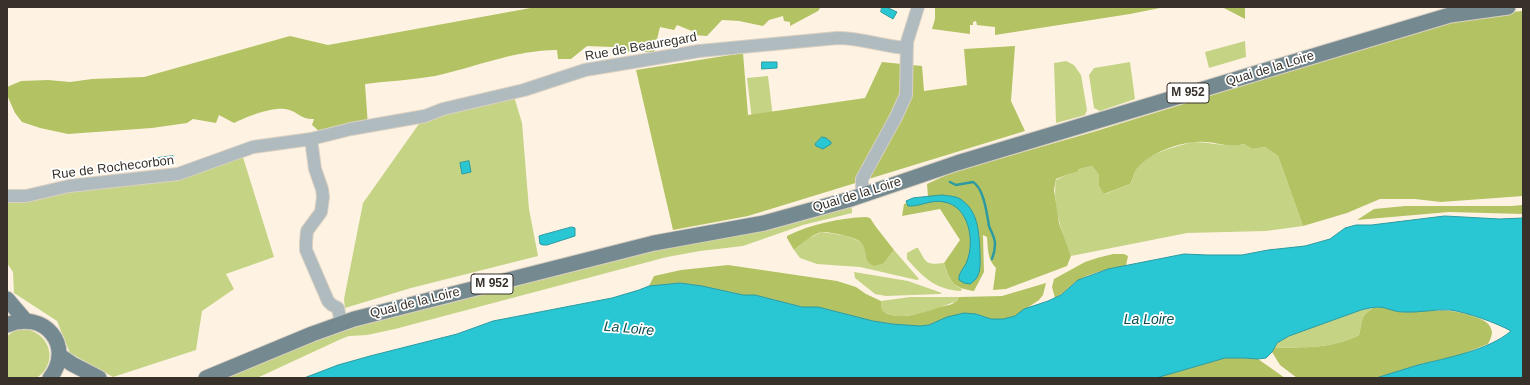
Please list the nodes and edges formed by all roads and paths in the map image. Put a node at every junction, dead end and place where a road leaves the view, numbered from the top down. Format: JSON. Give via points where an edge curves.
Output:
{"nodes":[{"id":1,"x":918,"y":7,"type":"edge"},
{"id":2,"x":1508,"y":7,"type":"edge"},
{"id":3,"x":906,"y":48,"type":"junction"},
{"id":4,"x":313,"y":138,"type":"junction"},
{"id":5,"x":864,"y":194,"type":"junction"},
{"id":6,"x":7,"y":196,"type":"edge"},
{"id":7,"x":7,"y":299,"type":"edge"},
{"id":8,"x":25,"y":320,"type":"junction"},
{"id":9,"x":341,"y":323,"type":"junction"},
{"id":10,"x":7,"y":325,"type":"edge"},
{"id":11,"x":59,"y":355,"type":"junction"},
{"id":12,"x":50,"y":378,"type":"edge"},
{"id":13,"x":99,"y":378,"type":"edge"},
{"id":14,"x":206,"y":378,"type":"edge"}],
"edges":[{"from":1,"to":3,"type":"street"},
{"from":2,"to":5,"type":"main road","name":"Quai de la Loire","number":"M 952","via":[[1450,15],[1010,147]]},
{"from":3,"to":4,"type":"street","name":"Rue de Beauregard","via":[[890,47],[856,38],[843,38],[699,51],[585,70],[524,90],[442,108],[425,116]]},
{"from":3,"to":5,"type":"street","via":[[906,95],[862,179]]},
{"from":4,"to":6,"type":"street","name":"Rue de Rochecorbon","via":[[253,147],[178,174],[68,186],[26,196]]},
{"from":4,"to":9,"type":"street","via":[[315,169],[323,197],[321,212],[307,231],[306,250],[328,301],[338,308]]},
{"from":5,"to":9,"type":"main road","name":"Quai de la Loire","number":"M 952","via":[[764,223],[648,245]]},
{"from":7,"to":8,"type":"main road"},
{"from":8,"to":10,"type":"main road"},
{"from":8,"to":11,"type":"main road","via":[[36,322],[53,335],[58,344]]},
{"from":9,"to":14,"type":"main road","name":"Quai de la Loire","number":"M 952"},
{"from":11,"to":12,"type":"main road","via":[[58,364]]},
{"from":11,"to":13,"type":"main road"}]}
